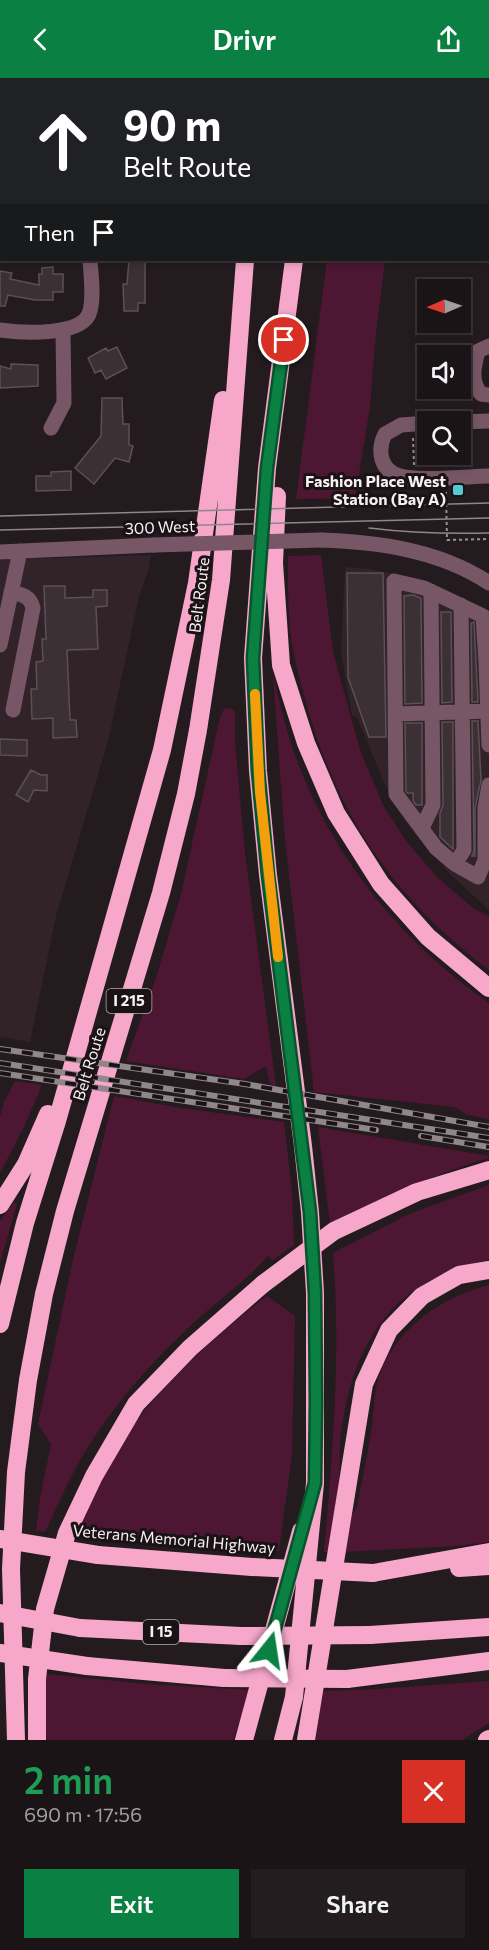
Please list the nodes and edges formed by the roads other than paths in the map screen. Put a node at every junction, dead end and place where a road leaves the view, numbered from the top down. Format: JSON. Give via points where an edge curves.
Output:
{"nodes":[{"id":1,"x":90,"y":261,"type":"edge"},
{"id":2,"x":244,"y":261,"type":"edge"},
{"id":3,"x":244,"y":261,"type":"edge"},
{"id":4,"x":294,"y":261,"type":"edge"},
{"id":5,"x":0,"y":330,"type":"edge"},
{"id":6,"x":63,"y":330,"type":"junction"},
{"id":7,"x":489,"y":346,"type":"edge"},
{"id":8,"x":281,"y":360,"type":"junction"},
{"id":9,"x":489,"y":395,"type":"edge"},
{"id":10,"x":489,"y":421,"type":"edge"},
{"id":11,"x":471,"y":422,"type":"edge"},
{"id":12,"x":417,"y":424,"type":"edge"},
{"id":13,"x":51,"y":428,"type":"dead end"},
{"id":14,"x":489,"y":476,"type":"edge"},
{"id":15,"x":20,"y":551,"type":"junction"},
{"id":16,"x":0,"y":552,"type":"edge"},
{"id":17,"x":489,"y":583,"type":"edge"},
{"id":18,"x":431,"y":591,"type":"junction"},
{"id":19,"x":11,"y":592,"type":"junction"},
{"id":20,"x":461,"y":605,"type":"junction"},
{"id":21,"x":3,"y":612,"type":"edge"},
{"id":22,"x":0,"y":645,"type":"edge"},
{"id":23,"x":488,"y":662,"type":"edge"},
{"id":24,"x":489,"y":705,"type":"edge"},
{"id":25,"x":13,"y":710,"type":"dead end"},
{"id":26,"x":488,"y":711,"type":"edge"},
{"id":27,"x":462,"y":712,"type":"junction"},
{"id":28,"x":432,"y":713,"type":"junction"},
{"id":29,"x":395,"y":714,"type":"junction"},
{"id":30,"x":489,"y":745,"type":"edge"},
{"id":31,"x":488,"y":796,"type":"edge"},
{"id":32,"x":422,"y":828,"type":"junction"},
{"id":33,"x":455,"y":864,"type":"junction"},
{"id":34,"x":98,"y":974,"type":"junction"},
{"id":35,"x":489,"y":988,"type":"edge"},
{"id":36,"x":489,"y":1170,"type":"edge"},
{"id":37,"x":0,"y":1205,"type":"edge"},
{"id":38,"x":489,"y":1270,"type":"edge"},
{"id":39,"x":0,"y":1324,"type":"edge"},
{"id":40,"x":315,"y":1483,"type":"junction"},
{"id":41,"x":0,"y":1539,"type":"edge"},
{"id":42,"x":489,"y":1552,"type":"edge"},
{"id":43,"x":489,"y":1566,"type":"edge"},
{"id":44,"x":373,"y":1573,"type":"junction"},
{"id":45,"x":0,"y":1613,"type":"edge"},
{"id":46,"x":489,"y":1627,"type":"edge"},
{"id":47,"x":0,"y":1653,"type":"edge"},
{"id":48,"x":489,"y":1661,"type":"edge"},
{"id":49,"x":16,"y":1740,"type":"edge"},
{"id":50,"x":37,"y":1740,"type":"edge"},
{"id":51,"x":244,"y":1740,"type":"edge"},
{"id":52,"x":283,"y":1740,"type":"edge"},
{"id":53,"x":306,"y":1740,"type":"edge"}],
"edges":[{"from":1,"to":6,"type":"street","via":[[90,312],[84,322]]},
{"from":2,"to":34,"type":"highway","via":[[197,584],[182,660],[162,750]]},
{"from":3,"to":49,"type":"highway","name":"Belt Route","number":"I 215","via":[[221,580],[186,794],[161,894],[65,1211],[27,1380],[15,1472],[11,1569]]},
{"from":4,"to":8,"type":"highway"},
{"from":5,"to":6,"type":"street"},
{"from":6,"to":13,"type":"street","via":[[64,403]]},
{"from":7,"to":9,"type":"street","via":[[478,351],[473,371],[476,388]]},
{"from":8,"to":35,"type":"highway","via":[[274,563],[281,665],[306,743],[336,813],[381,884],[428,937]]},
{"from":8,"to":40,"type":"highway","via":[[267,468],[253,658],[268,875],[310,1212],[316,1350]]},
{"from":10,"to":11,"type":"street"},
{"from":12,"to":14,"type":"street","via":[[400,425],[386,434],[380,451],[389,470],[414,478]]},
{"from":15,"to":16,"type":"street","name":"300 West"},
{"from":15,"to":17,"type":"street","name":"300 West","bridge":true,"via":[[358,541],[441,560]]},
{"from":15,"to":19,"type":"street"},
{"from":18,"to":20,"type":"street"},
{"from":18,"to":28,"type":"street"},
{"from":18,"to":29,"type":"street","via":[[394,581]]},
{"from":19,"to":21,"type":"street"},
{"from":19,"to":25,"type":"street","via":[[25,595],[33,608]]},
{"from":20,"to":23,"type":"street","via":[[483,616]]},
{"from":20,"to":27,"type":"street"},
{"from":21,"to":22,"type":"street"},
{"from":23,"to":24,"type":"street"},
{"from":24,"to":26,"type":"street"},
{"from":26,"to":27,"type":"street"},
{"from":26,"to":30,"type":"street"},
{"from":27,"to":28,"type":"street"},
{"from":27,"to":33,"type":"street","via":[[464,850]]},
{"from":28,"to":29,"type":"street"},
{"from":28,"to":32,"type":"street","via":[[433,805]]},
{"from":29,"to":32,"type":"street","via":[[396,794]]},
{"from":31,"to":33,"type":"street","via":[[485,860],[478,877]]},
{"from":32,"to":33,"type":"street","via":[[436,848]]},
{"from":34,"to":37,"type":"highway","via":[[45,1121],[26,1164]]},
{"from":34,"to":39,"type":"highway","via":[[25,1223]]},
{"from":36,"to":50,"type":"highway","bridge":true,"via":[[417,1192],[334,1231],[263,1284],[190,1348],[136,1404],[94,1476],[67,1533],[45,1609],[37,1679]]},
{"from":38,"to":53,"type":"highway","via":[[459,1275],[422,1296],[389,1330],[364,1384]]},
{"from":40,"to":51,"type":"highway"},
{"from":40,"to":52,"type":"highway","via":[[294,1697]]},
{"from":41,"to":44,"type":"highway","name":"Veterans Memorial Highway","bridge":true,"via":[[98,1555]]},
{"from":42,"to":44,"type":"highway"},
{"from":43,"to":44,"type":"highway","name":"Veterans Memorial Highway"},
{"from":45,"to":46,"type":"highway","number":"I 15","bridge":true,"via":[[80,1628],[241,1636],[370,1635]]},
{"from":47,"to":48,"type":"highway","bridge":true,"via":[[87,1666],[224,1678],[347,1679]]}]}
